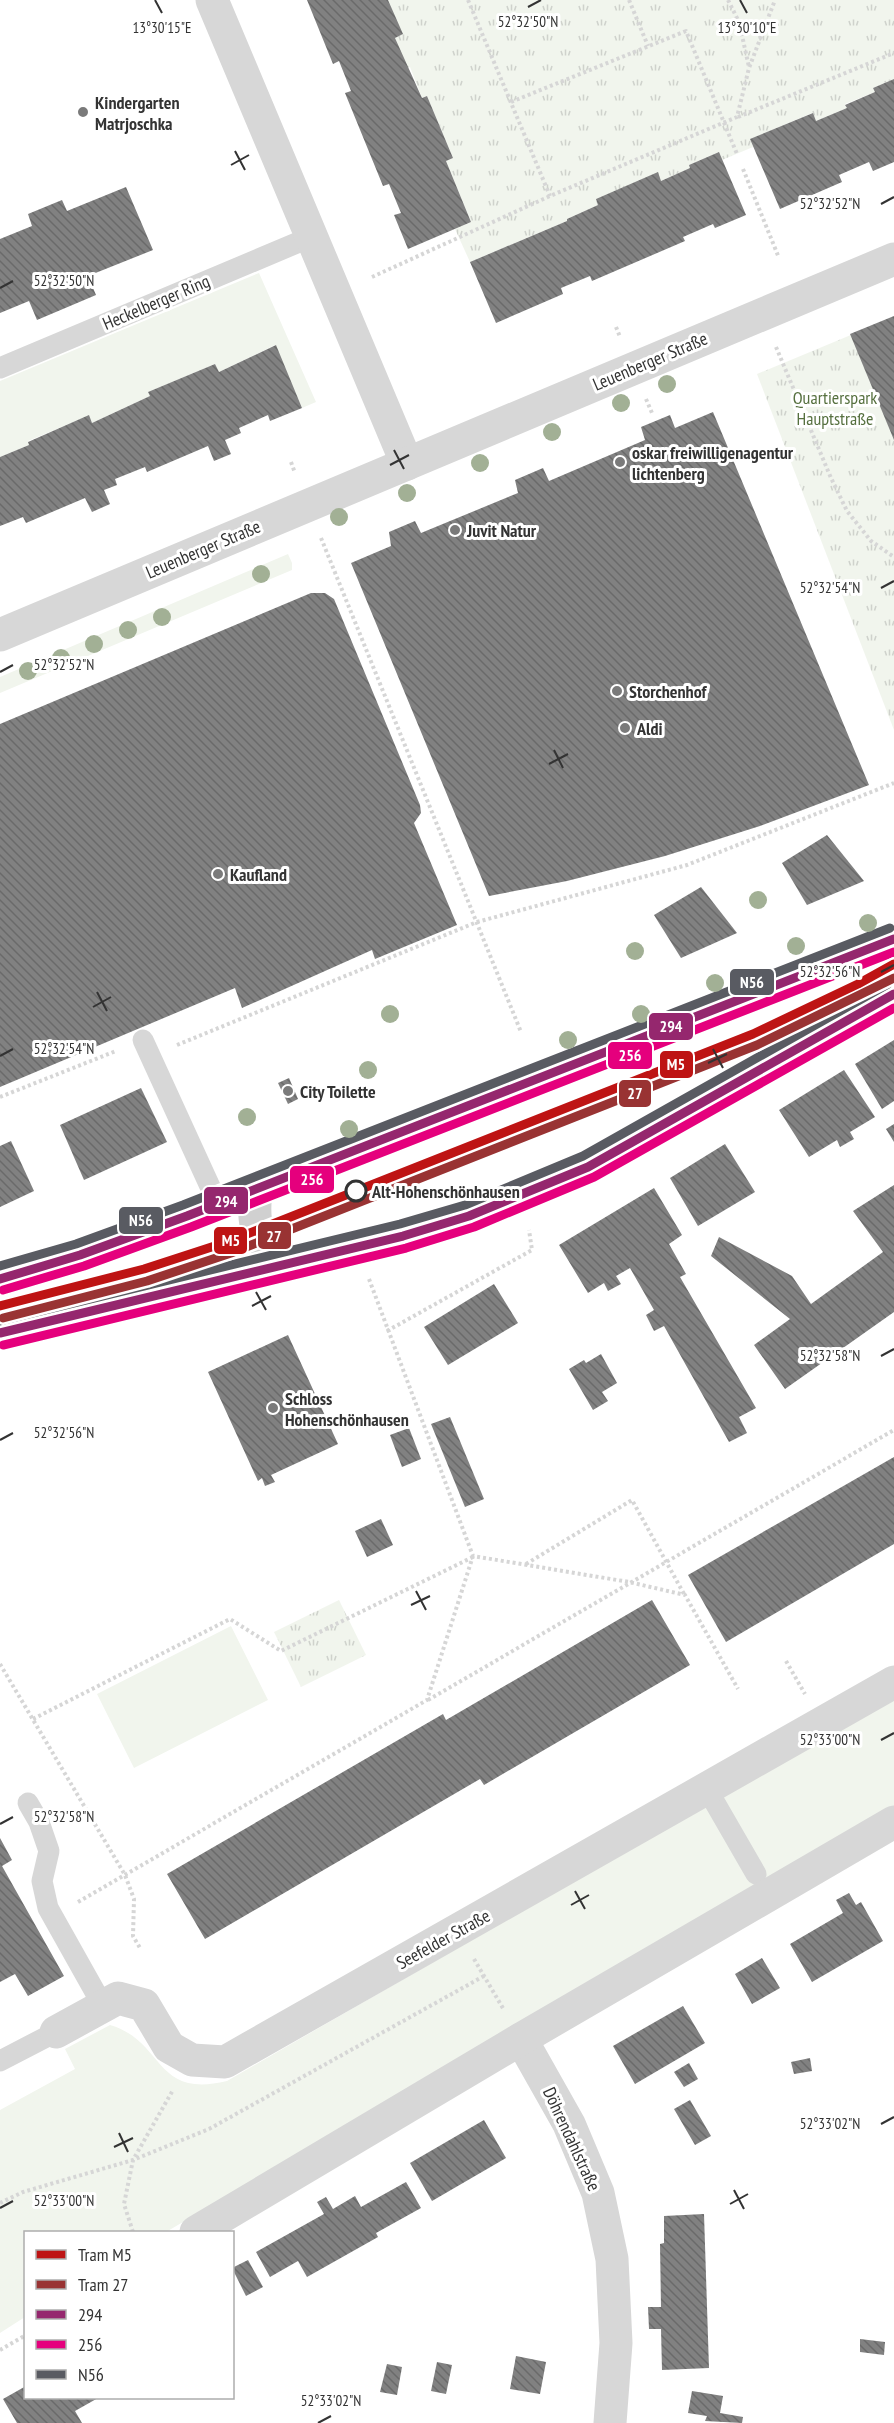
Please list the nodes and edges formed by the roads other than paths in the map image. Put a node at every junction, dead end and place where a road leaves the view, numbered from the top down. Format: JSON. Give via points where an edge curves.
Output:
{"nodes":[{"id":1,"x":212,"y":0,"type":"edge"},
{"id":2,"x":312,"y":237,"type":"junction"},
{"id":3,"x":894,"y":259,"type":"edge"},
{"id":4,"x":0,"y":368,"type":"edge"},
{"id":5,"x":407,"y":464,"type":"junction"},
{"id":6,"x":0,"y":635,"type":"edge"},
{"id":7,"x":894,"y":939,"type":"edge"},
{"id":8,"x":894,"y":994,"type":"edge"},
{"id":9,"x":143,"y":1040,"type":"road end"},
{"id":10,"x":256,"y":1188,"type":"junction"},
{"id":11,"x":218,"y":1204,"type":"junction"},
{"id":12,"x":284,"y":1265,"type":"junction"},
{"id":13,"x":0,"y":1279,"type":"edge"},
{"id":14,"x":0,"y":1333,"type":"edge"},
{"id":15,"x":894,"y":1682,"type":"edge"},
{"id":16,"x":707,"y":1790,"type":"junction"},
{"id":17,"x":28,"y":1803,"type":"dead end"},
{"id":18,"x":894,"y":1822,"type":"edge"},
{"id":19,"x":756,"y":1874,"type":"dead end"},
{"id":20,"x":103,"y":2006,"type":"junction"},
{"id":21,"x":56,"y":2032,"type":"joint"},
{"id":22,"x":521,"y":2039,"type":"junction"},
{"id":23,"x":0,"y":2061,"type":"edge"},
{"id":24,"x":198,"y":2231,"type":"edge"},
{"id":25,"x":610,"y":2423,"type":"edge"}],
"edges":[{"from":1,"to":2,"type":"street"},
{"from":2,"to":4,"type":"lane","name":"Heckelberger Ring"},
{"from":2,"to":5,"type":"street"},
{"from":3,"to":5,"type":"street","name":"Leuenberger Straße"},
{"from":5,"to":6,"type":"street","name":"Leuenberger Straße"},
{"from":7,"to":10,"type":"main road"},
{"from":8,"to":12,"type":"main road","via":[[588,1167],[469,1216]]},
{"from":9,"to":11,"type":"lane"},
{"from":10,"to":11,"type":"main road"},
{"from":10,"to":12,"type":"main road","via":[[254,1217],[263,1244]]},
{"from":11,"to":13,"type":"main road","via":[[80,1255]]},
{"from":12,"to":14,"type":"main road"},
{"from":15,"to":16,"type":"street","name":"Seefelder Straße"},
{"from":16,"to":19,"type":"lane"},
{"from":16,"to":20,"type":"street","name":"Seefelder Straße","via":[[225,2062],[192,2060],[169,2046],[144,2005],[118,1998]]},
{"from":17,"to":20,"type":"lane","via":[[49,1851],[42,1881],[48,1908]]},
{"from":18,"to":22,"type":"street"},
{"from":20,"to":21,"type":"street"},
{"from":21,"to":23,"type":"lane"},
{"from":22,"to":24,"type":"street"},
{"from":22,"to":25,"type":"street","name":"Döhrendahlstraße","via":[[569,2124],[598,2193],[612,2259],[616,2343]]}]}
